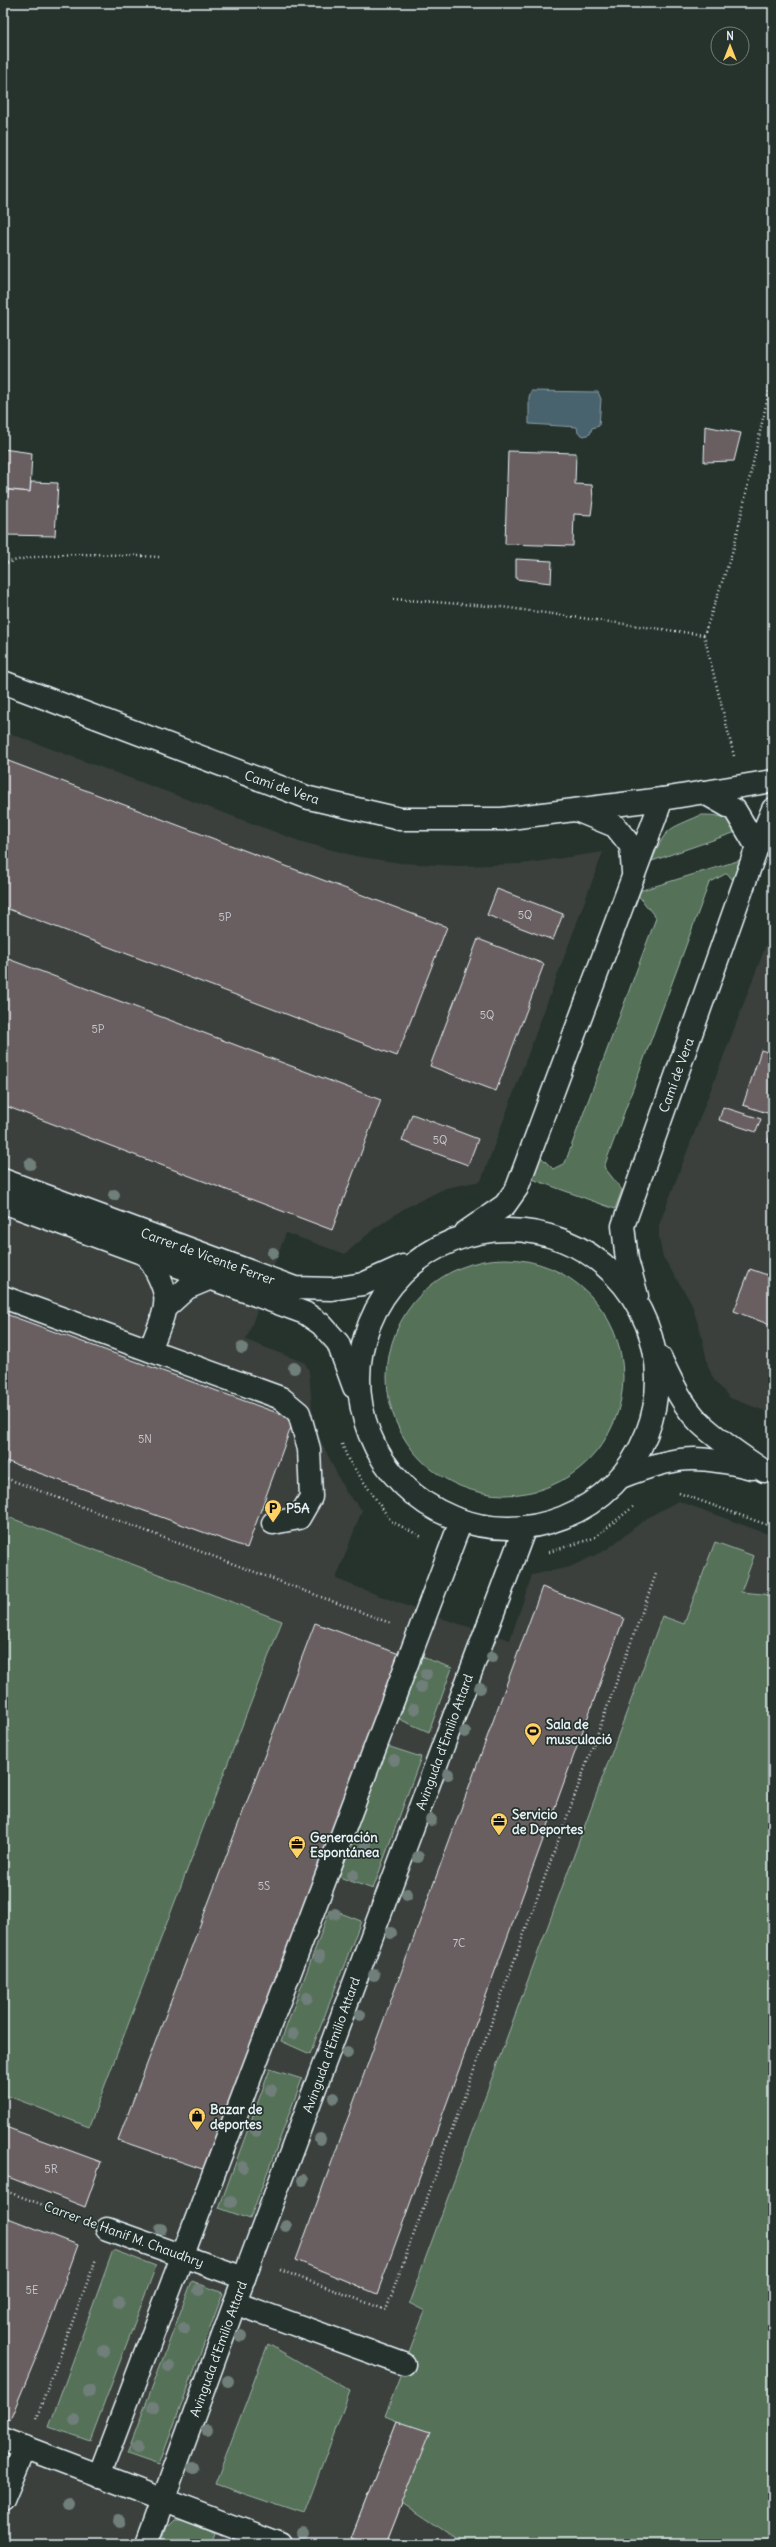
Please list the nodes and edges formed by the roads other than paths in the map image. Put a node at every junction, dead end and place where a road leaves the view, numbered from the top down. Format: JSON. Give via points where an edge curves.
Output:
{"nodes":[{"id":1,"x":3,"y":682,"type":"edge"},
{"id":2,"x":773,"y":782,"type":"edge"},
{"id":3,"x":703,"y":792,"type":"junction"},
{"id":4,"x":662,"y":799,"type":"junction"},
{"id":5,"x":575,"y":810,"type":"junction"},
{"id":6,"x":773,"y":810,"type":"edge"},
{"id":7,"x":757,"y":847,"type":"junction"},
{"id":8,"x":633,"y":876,"type":"junction"},
{"id":9,"x":3,"y":1180,"type":"edge"},
{"id":10,"x":3,"y":1202,"type":"edge"},
{"id":11,"x":457,"y":1238,"type":"junction"},
{"id":12,"x":147,"y":1255,"type":"junction"},
{"id":13,"x":415,"y":1261,"type":"junction"},
{"id":14,"x":211,"y":1278,"type":"junction"},
{"id":15,"x":3,"y":1297,"type":"edge"},
{"id":16,"x":639,"y":1305,"type":"junction"},
{"id":17,"x":166,"y":1307,"type":"junction"},
{"id":18,"x":655,"y":1345,"type":"junction"},
{"id":19,"x":150,"y":1350,"type":"junction"},
{"id":20,"x":359,"y":1401,"type":"junction"},
{"id":21,"x":768,"y":1472,"type":"edge"},
{"id":22,"x":621,"y":1477,"type":"junction"},
{"id":23,"x":461,"y":1521,"type":"junction"},
{"id":24,"x":273,"y":1523,"type":"dead end"},
{"id":25,"x":525,"y":1527,"type":"junction"},
{"id":26,"x":107,"y":2229,"type":"road end"},
{"id":27,"x":181,"y":2255,"type":"junction"},
{"id":28,"x":248,"y":2268,"type":"junction"},
{"id":29,"x":235,"y":2304,"type":"junction"},
{"id":30,"x":404,"y":2364,"type":"dead end"},
{"id":31,"x":3,"y":2439,"type":"edge"},
{"id":32,"x":25,"y":2447,"type":"junction"},
{"id":33,"x":99,"y":2476,"type":"junction"},
{"id":34,"x":3,"y":2500,"type":"edge"},
{"id":35,"x":163,"y":2501,"type":"junction"},
{"id":36,"x":147,"y":2544,"type":"edge"},
{"id":37,"x":280,"y":2544,"type":"edge"}],
"edges":[{"from":1,"to":5,"type":"street","name":"Camí de Vera","via":[[309,798],[400,819],[502,819]]},
{"from":2,"to":3,"type":"street","name":"Camí de Vera"},
{"from":3,"to":4,"type":"street","name":"Camí de Vera"},
{"from":3,"to":7,"type":"street","via":[[735,810]]},
{"from":4,"to":5,"type":"street","name":"Camí de Vera"},
{"from":4,"to":8,"type":"street","name":"Camí de Vera"},
{"from":5,"to":8,"type":"street","name":"Camí de Vera","via":[[615,826],[631,846]]},
{"from":6,"to":7,"type":"street","name":"Camí de Vera"},
{"from":7,"to":16,"type":"street","name":"Camí de Vera","via":[[623,1226],[627,1260]]},
{"from":8,"to":11,"type":"street","name":"Camí de Vera","via":[[516,1188],[505,1205]]},
{"from":9,"to":13,"type":"street","name":"Carrer de Vicente Ferrer","via":[[295,1288],[332,1289],[363,1284]]},
{"from":10,"to":12,"type":"street","name":"Carrer de Vicente Ferrer"},
{"from":11,"to":13,"type":"street"},
{"from":11,"to":16,"type":"street","via":[[498,1229],[540,1232],[580,1247],[613,1272]]},
{"from":12,"to":14,"type":"street","name":"Carrer de Vicente Ferrer"},
{"from":12,"to":17,"type":"street","via":[[163,1282]]},
{"from":13,"to":20,"type":"street","via":[[387,1289],[368,1323],[358,1362]]},
{"from":14,"to":17,"type":"street","via":[[187,1288]]},
{"from":14,"to":20,"type":"street","name":"Carrer de Vicente Ferrer","via":[[305,1312],[320,1324],[338,1343]]},
{"from":15,"to":19,"type":"street"},
{"from":16,"to":18,"type":"street"},
{"from":17,"to":19,"type":"street"},
{"from":18,"to":21,"type":"street","via":[[675,1389],[699,1422],[725,1444]]},
{"from":18,"to":22,"type":"street","via":[[658,1392],[646,1437]]},
{"from":19,"to":24,"type":"street","via":[[281,1398],[299,1413],[309,1449],[311,1497],[299,1518]]},
{"from":20,"to":23,"type":"street","via":[[371,1440],[393,1476],[424,1503]]},
{"from":21,"to":22,"type":"street","via":[[716,1459],[683,1458],[660,1462]]},
{"from":22,"to":25,"type":"street","via":[[594,1501],[561,1519]]},
{"from":23,"to":25,"type":"street","via":[[493,1528]]},
{"from":23,"to":27,"type":"street"},
{"from":25,"to":28,"type":"street","name":"Avinguda d'Emilio Attard"},
{"from":26,"to":27,"type":"street","name":"Carrer de Hanif M. Chaudhry"},
{"from":27,"to":28,"type":"street","name":"Carrer de Hanif M. Chaudhry"},
{"from":27,"to":33,"type":"street"},
{"from":28,"to":29,"type":"street","name":"Avinguda d'Emilio Attard"},
{"from":29,"to":30,"type":"street"},
{"from":29,"to":35,"type":"street","name":"Avinguda d'Emilio Attard"},
{"from":31,"to":32,"type":"street"},
{"from":32,"to":33,"type":"street"},
{"from":32,"to":34,"type":"street"},
{"from":33,"to":35,"type":"street"},
{"from":35,"to":36,"type":"street","name":"Avinguda d'Emilio Attard"},
{"from":35,"to":37,"type":"street"}]}
